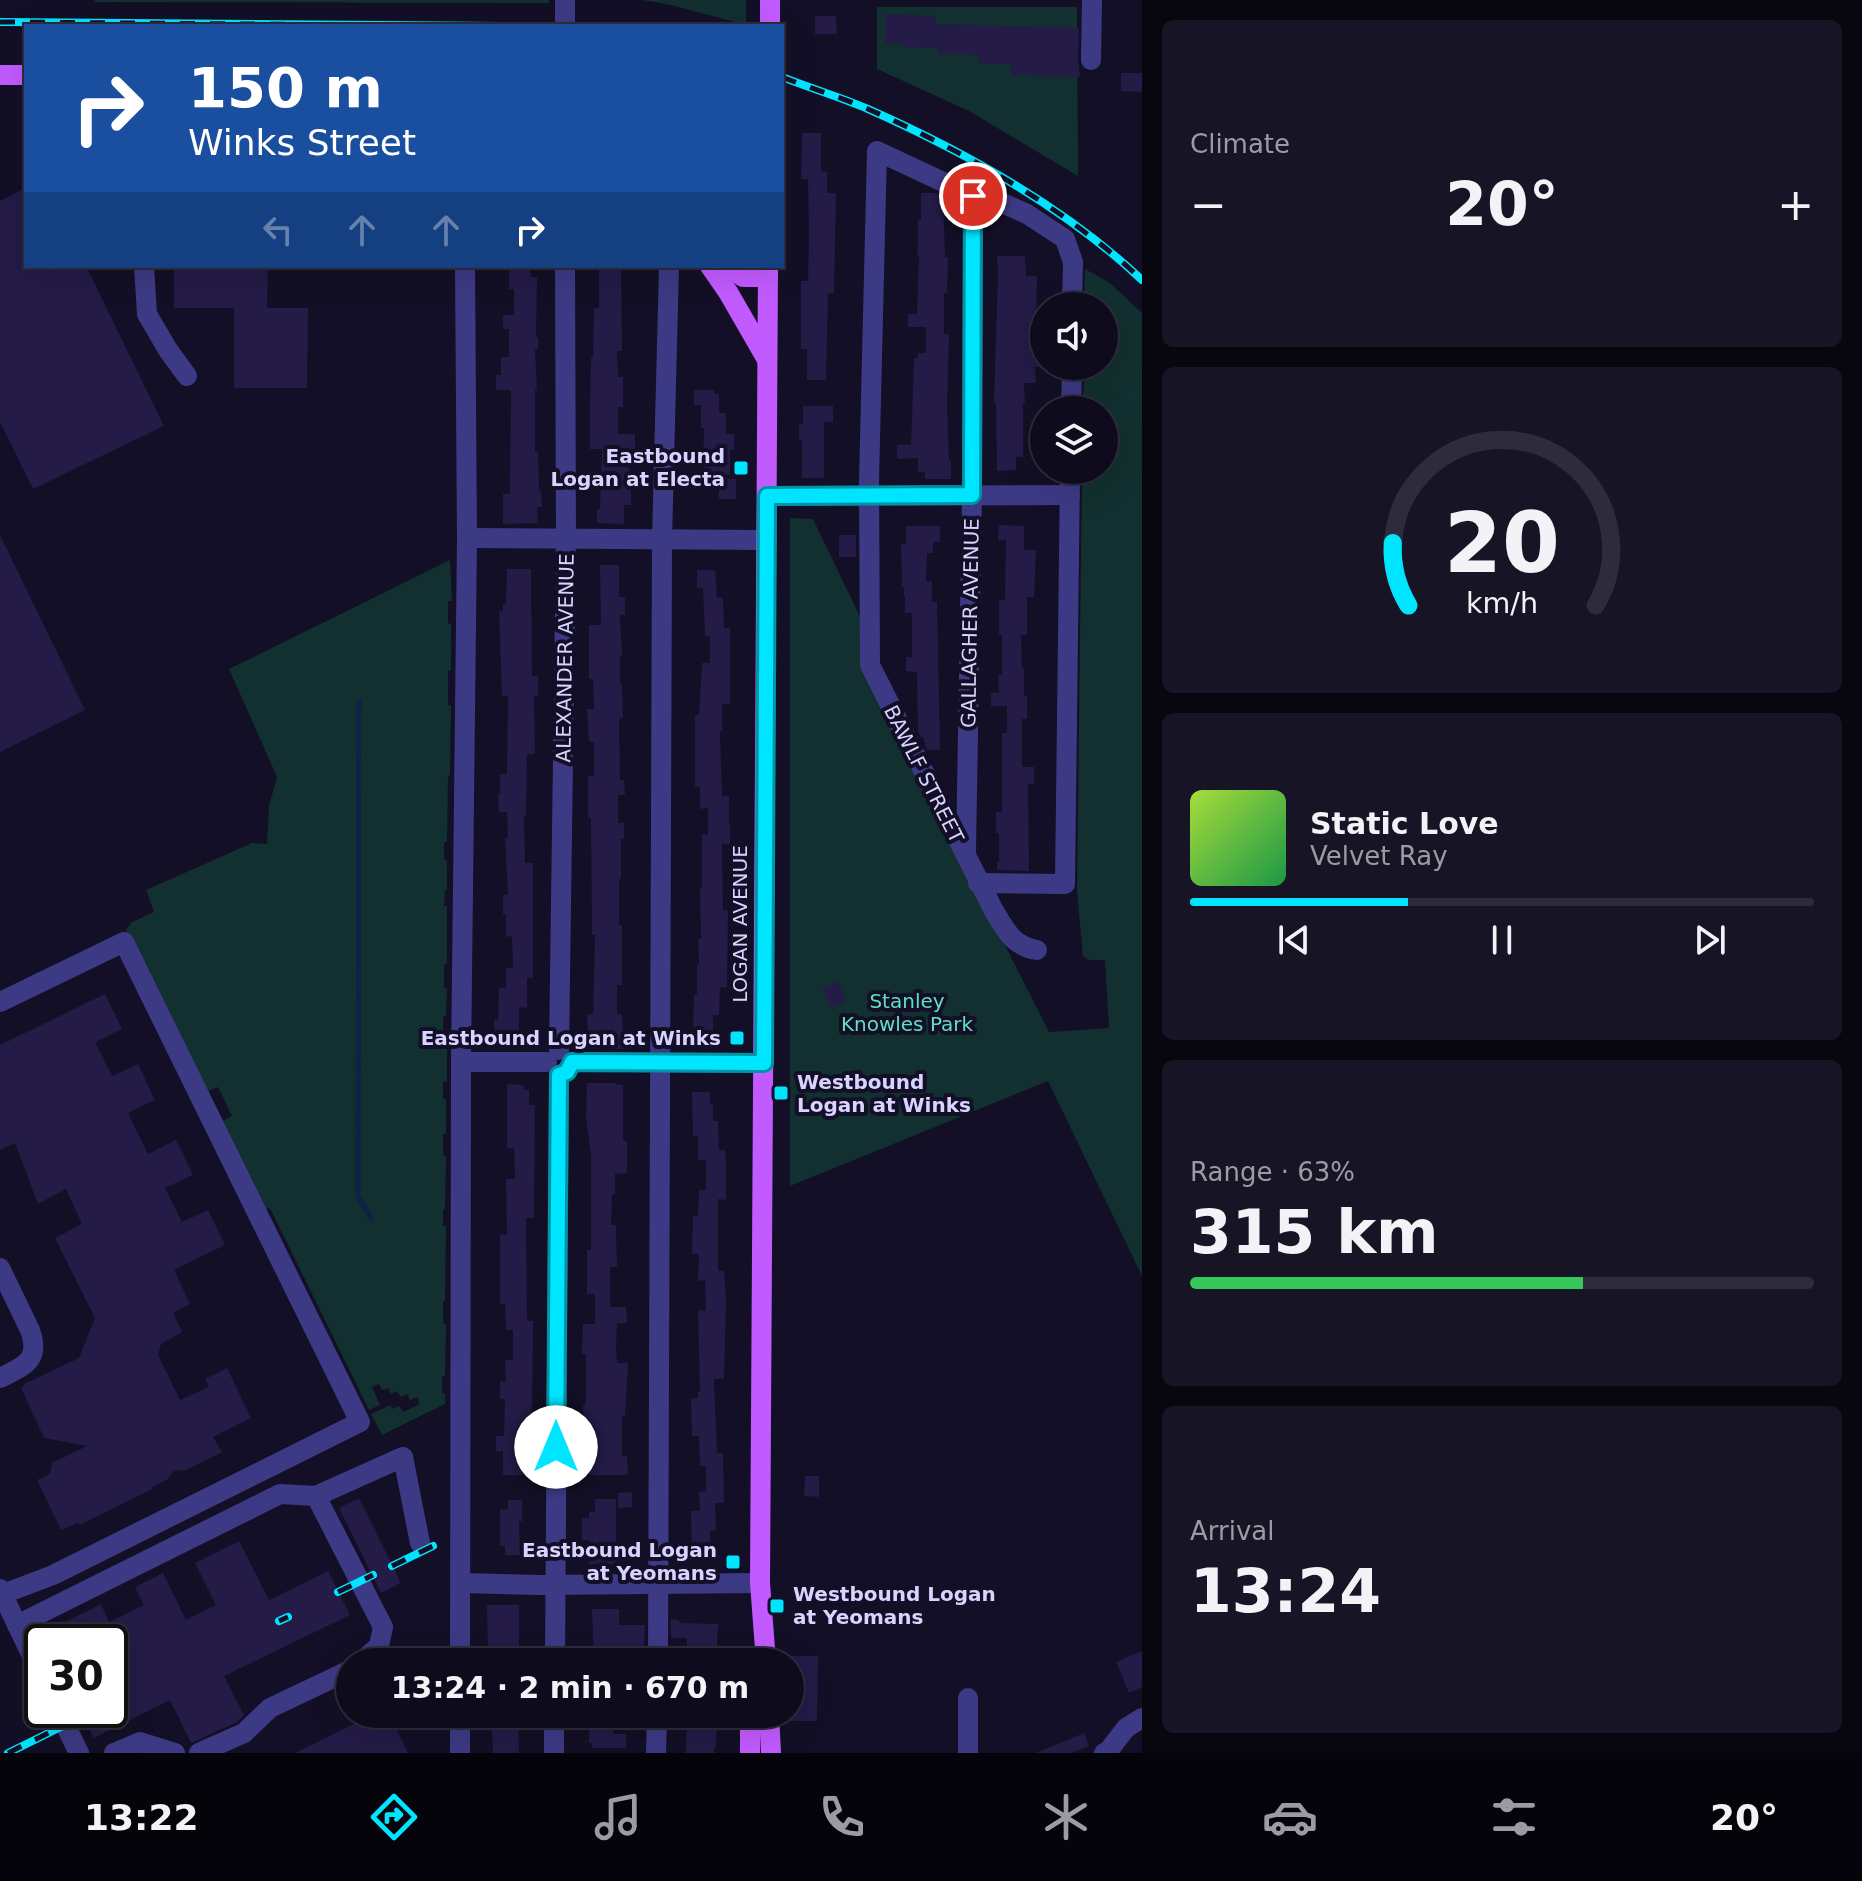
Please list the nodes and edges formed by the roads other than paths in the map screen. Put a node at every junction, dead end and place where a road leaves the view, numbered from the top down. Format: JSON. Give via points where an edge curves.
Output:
{"nodes":[{"id":1,"x":565,"y":0,"type":"edge"},
{"id":2,"x":770,"y":0,"type":"edge"},
{"id":3,"x":1092,"y":0,"type":"edge"},
{"id":4,"x":565,"y":24,"type":"edge"},
{"id":5,"x":770,"y":24,"type":"edge"},
{"id":6,"x":1091,"y":60,"type":"dead end"},
{"id":7,"x":0,"y":75,"type":"edge"},
{"id":8,"x":24,"y":75,"type":"edge"},
{"id":9,"x":973,"y":196,"type":"junction"},
{"id":10,"x":144,"y":268,"type":"edge"},
{"id":11,"x":465,"y":268,"type":"edge"},
{"id":12,"x":565,"y":268,"type":"edge"},
{"id":13,"x":669,"y":268,"type":"edge"},
{"id":14,"x":711,"y":268,"type":"edge"},
{"id":15,"x":730,"y":268,"type":"edge"},
{"id":16,"x":768,"y":272,"type":"edge"},
{"id":17,"x":1072,"y":292,"type":"edge"},
{"id":18,"x":768,"y":361,"type":"junction"},
{"id":19,"x":187,"y":376,"type":"dead end"},
{"id":20,"x":1070,"y":484,"type":"edge"},
{"id":21,"x":972,"y":495,"type":"junction"},
{"id":22,"x":1070,"y":495,"type":"junction"},
{"id":23,"x":767,"y":496,"type":"junction"},
{"id":24,"x":868,"y":496,"type":"junction"},
{"id":25,"x":467,"y":538,"type":"junction"},
{"id":26,"x":566,"y":540,"type":"junction"},
{"id":27,"x":662,"y":540,"type":"junction"},
{"id":28,"x":767,"y":540,"type":"junction"},
{"id":29,"x":966,"y":858,"type":"junction"},
{"id":30,"x":978,"y":883,"type":"junction"},
{"id":31,"x":1037,"y":950,"type":"dead end"},
{"id":32,"x":0,"y":1002,"type":"edge"},
{"id":33,"x":461,"y":1062,"type":"junction"},
{"id":34,"x":559,"y":1062,"type":"junction"},
{"id":35,"x":660,"y":1063,"type":"junction"},
{"id":36,"x":764,"y":1063,"type":"junction"},
{"id":37,"x":0,"y":1268,"type":"edge"},
{"id":38,"x":0,"y":1378,"type":"edge"},
{"id":39,"x":316,"y":1496,"type":"junction"},
{"id":40,"x":420,"y":1543,"type":"dead end"},
{"id":41,"x":461,"y":1583,"type":"junction"},
{"id":42,"x":659,"y":1583,"type":"junction"},
{"id":43,"x":760,"y":1583,"type":"junction"},
{"id":44,"x":555,"y":1585,"type":"junction"},
{"id":45,"x":1,"y":1591,"type":"edge"},
{"id":46,"x":17,"y":1625,"type":"junction"},
{"id":47,"x":24,"y":1640,"type":"edge"},
{"id":48,"x":377,"y":1648,"type":"edge"},
{"id":49,"x":460,"y":1648,"type":"edge"},
{"id":50,"x":555,"y":1648,"type":"edge"},
{"id":51,"x":658,"y":1648,"type":"edge"},
{"id":52,"x":755,"y":1648,"type":"edge"},
{"id":53,"x":765,"y":1648,"type":"edge"},
{"id":54,"x":336,"y":1677,"type":"edge"},
{"id":55,"x":968,"y":1698,"type":"dead end"},
{"id":56,"x":1142,"y":1718,"type":"edge"},
{"id":57,"x":67,"y":1728,"type":"edge"},
{"id":58,"x":460,"y":1728,"type":"edge"},
{"id":59,"x":554,"y":1728,"type":"edge"},
{"id":60,"x":657,"y":1728,"type":"edge"},
{"id":61,"x":750,"y":1728,"type":"edge"},
{"id":62,"x":770,"y":1728,"type":"edge"},
{"id":63,"x":79,"y":1753,"type":"edge"},
{"id":64,"x":114,"y":1753,"type":"edge"},
{"id":65,"x":175,"y":1753,"type":"edge"},
{"id":66,"x":199,"y":1753,"type":"edge"},
{"id":67,"x":460,"y":1753,"type":"edge"},
{"id":68,"x":554,"y":1753,"type":"edge"},
{"id":69,"x":656,"y":1753,"type":"edge"},
{"id":70,"x":750,"y":1753,"type":"edge"},
{"id":71,"x":771,"y":1753,"type":"edge"},
{"id":72,"x":968,"y":1753,"type":"edge"},
{"id":73,"x":1104,"y":1753,"type":"edge"}],
"edges":[{"from":1,"to":4,"type":"street"},
{"from":2,"to":5,"type":"main road"},
{"from":3,"to":6,"type":"street"},
{"from":7,"to":8,"type":"main road"},
{"from":9,"to":17,"type":"street","via":[[989,197],[1027,214],[1065,239],[1073,262]]},
{"from":9,"to":21,"type":"street","name":"GALLAGHER AVENUE"},
{"from":9,"to":24,"type":"street","via":[[877,151]]},
{"from":10,"to":19,"type":"street","via":[[147,314]]},
{"from":11,"to":25,"type":"street"},
{"from":12,"to":26,"type":"street","name":"ALEXANDER AVENUE"},
{"from":13,"to":27,"type":"street"},
{"from":14,"to":18,"type":"main road"},
{"from":15,"to":16,"type":"main road","via":[[743,277]]},
{"from":16,"to":18,"type":"main road","name":"LOGAN AVENUE"},
{"from":18,"to":23,"type":"main road","name":"LOGAN AVENUE"},
{"from":20,"to":22,"type":"street"},
{"from":21,"to":22,"type":"street"},
{"from":21,"to":24,"type":"street"},
{"from":21,"to":29,"type":"street","name":"GALLAGHER AVENUE"},
{"from":22,"to":30,"type":"street","via":[[1065,884]]},
{"from":23,"to":24,"type":"street"},
{"from":23,"to":28,"type":"main road","name":"LOGAN AVENUE"},
{"from":24,"to":29,"type":"street","name":"BAWLF STREET","via":[[870,665]]},
{"from":25,"to":26,"type":"street"},
{"from":25,"to":33,"type":"street"},
{"from":26,"to":27,"type":"street"},
{"from":26,"to":34,"type":"street","name":"ALEXANDER AVENUE"},
{"from":27,"to":28,"type":"street"},
{"from":27,"to":35,"type":"street"},
{"from":28,"to":36,"type":"main road","name":"LOGAN AVENUE"},
{"from":29,"to":30,"type":"street","name":"BAWLF STREET"},
{"from":30,"to":31,"type":"street","name":"BAWLF STREET","via":[[1014,941]]},
{"from":32,"to":45,"type":"street","via":[[124,942],[360,1422],[53,1575]]},
{"from":33,"to":34,"type":"street"},
{"from":33,"to":41,"type":"street"},
{"from":34,"to":35,"type":"street"},
{"from":34,"to":44,"type":"street","name":"ALEXANDER AVENUE"},
{"from":35,"to":36,"type":"street"},
{"from":35,"to":42,"type":"street"},
{"from":36,"to":43,"type":"main road","name":"LOGAN AVENUE"},
{"from":37,"to":38,"type":"street","via":[[34,1350],[28,1363]]},
{"from":39,"to":40,"type":"street","via":[[403,1457]]},
{"from":39,"to":46,"type":"street","via":[[280,1494]]},
{"from":39,"to":48,"type":"street","via":[[383,1627]]},
{"from":41,"to":44,"type":"street"},
{"from":41,"to":49,"type":"street"},
{"from":42,"to":43,"type":"street"},
{"from":42,"to":44,"type":"street"},
{"from":42,"to":51,"type":"street"},
{"from":43,"to":52,"type":"main road","name":"LOGAN AVENUE"},
{"from":43,"to":53,"type":"main road","name":"LOGAN AVENUE"},
{"from":44,"to":50,"type":"street","name":"ALEXANDER AVENUE"},
{"from":45,"to":46,"type":"street"},
{"from":46,"to":47,"type":"street"},
{"from":54,"to":66,"type":"street","via":[[270,1708],[244,1733]]},
{"from":55,"to":72,"type":"street"},
{"from":56,"to":73,"type":"street"},
{"from":57,"to":63,"type":"street"},
{"from":58,"to":67,"type":"street"},
{"from":59,"to":68,"type":"street"},
{"from":60,"to":69,"type":"street"},
{"from":61,"to":70,"type":"main road"},
{"from":62,"to":71,"type":"main road"},
{"from":64,"to":65,"type":"street","via":[[140,1742]]}]}
